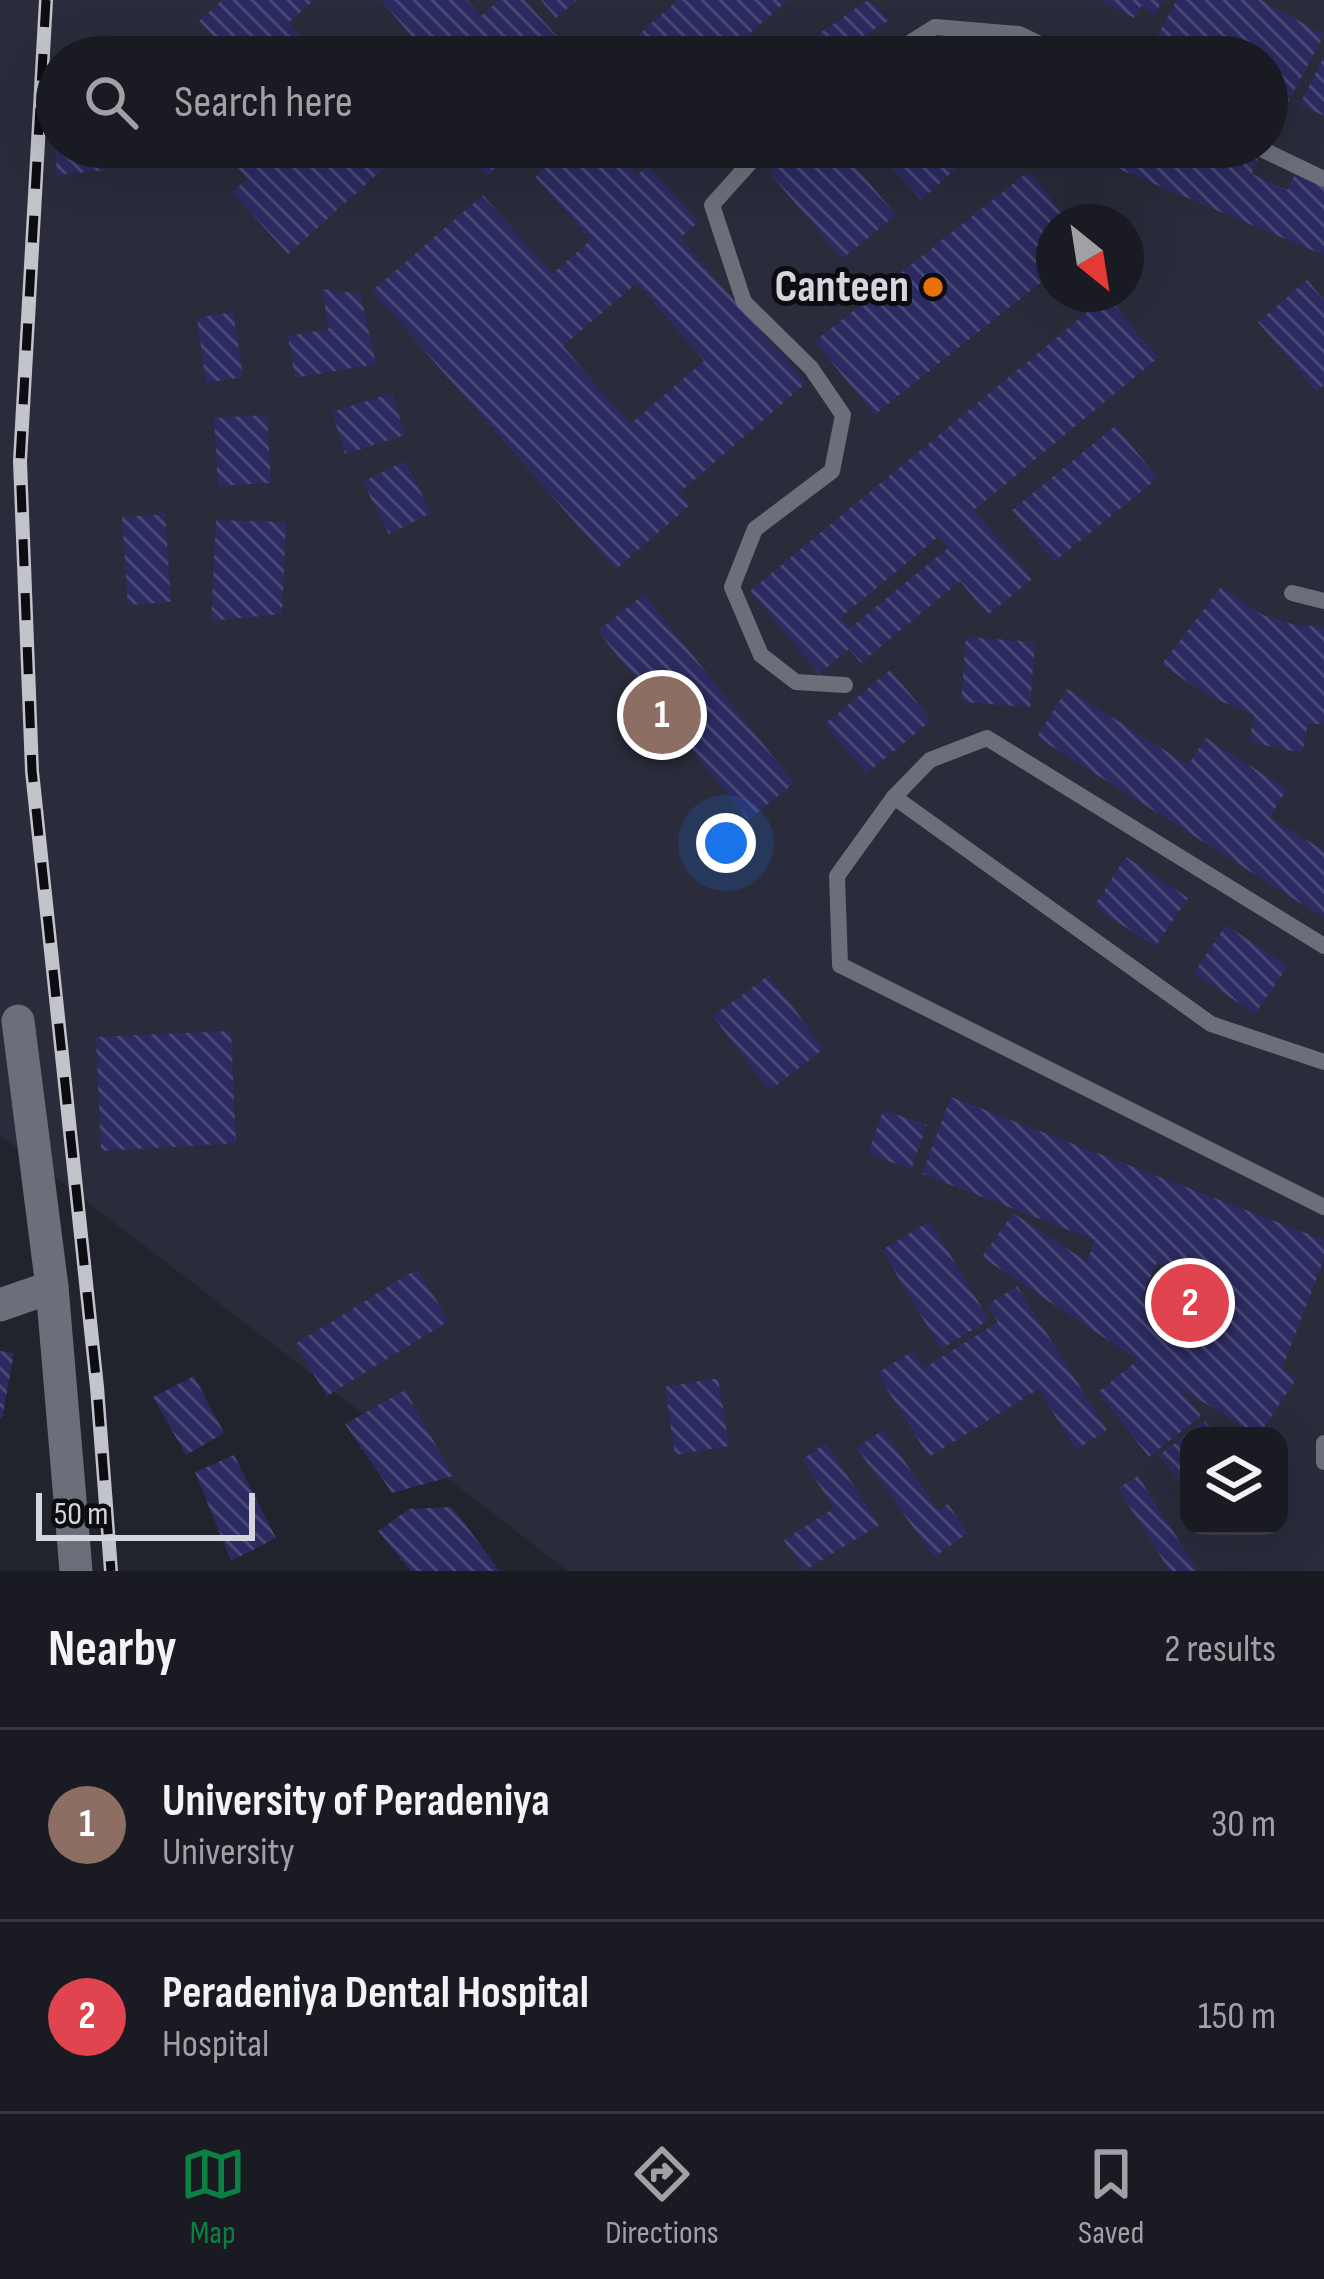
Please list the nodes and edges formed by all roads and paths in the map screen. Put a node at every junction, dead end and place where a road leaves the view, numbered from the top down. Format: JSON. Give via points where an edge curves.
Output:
{"nodes":[{"id":1,"x":920,"y":36,"type":"edge"},
{"id":2,"x":1022,"y":36,"type":"edge"},
{"id":3,"x":1288,"y":162,"type":"edge"},
{"id":4,"x":745,"y":168,"type":"edge"},
{"id":5,"x":1324,"y":179,"type":"edge"},
{"id":6,"x":1292,"y":592,"type":"dead end"},
{"id":7,"x":1324,"y":601,"type":"edge"},
{"id":8,"x":844,"y":685,"type":"dead end"},
{"id":9,"x":894,"y":797,"type":"junction"},
{"id":10,"x":1324,"y":946,"type":"edge"},
{"id":11,"x":18,"y":1021,"type":"dead end"},
{"id":12,"x":1324,"y":1062,"type":"edge"},
{"id":13,"x":1324,"y":1208,"type":"edge"},
{"id":14,"x":52,"y":1287,"type":"junction"},
{"id":15,"x":0,"y":1305,"type":"edge"},
{"id":16,"x":1324,"y":1443,"type":"edge"},
{"id":17,"x":1324,"y":1462,"type":"edge"},
{"id":18,"x":76,"y":1571,"type":"edge"}],
"edges":[{"from":1,"to":2,"type":"lane","via":[[935,26]]},
{"from":3,"to":5,"type":"lane"},
{"from":4,"to":8,"type":"lane","via":[[712,205],[744,302],[811,368],[843,415],[832,471],[754,530],[732,586],[761,655],[796,682]]},
{"from":6,"to":7,"type":"lane"},
{"from":9,"to":10,"type":"lane","via":[[930,760],[987,738]]},
{"from":9,"to":12,"type":"lane","via":[[1211,1024]]},
{"from":9,"to":13,"type":"lane","via":[[837,876],[840,964]]},
{"from":11,"to":14,"type":"street"},
{"from":14,"to":15,"type":"street"},
{"from":14,"to":18,"type":"street"},
{"from":16,"to":17,"type":"lane"}]}
